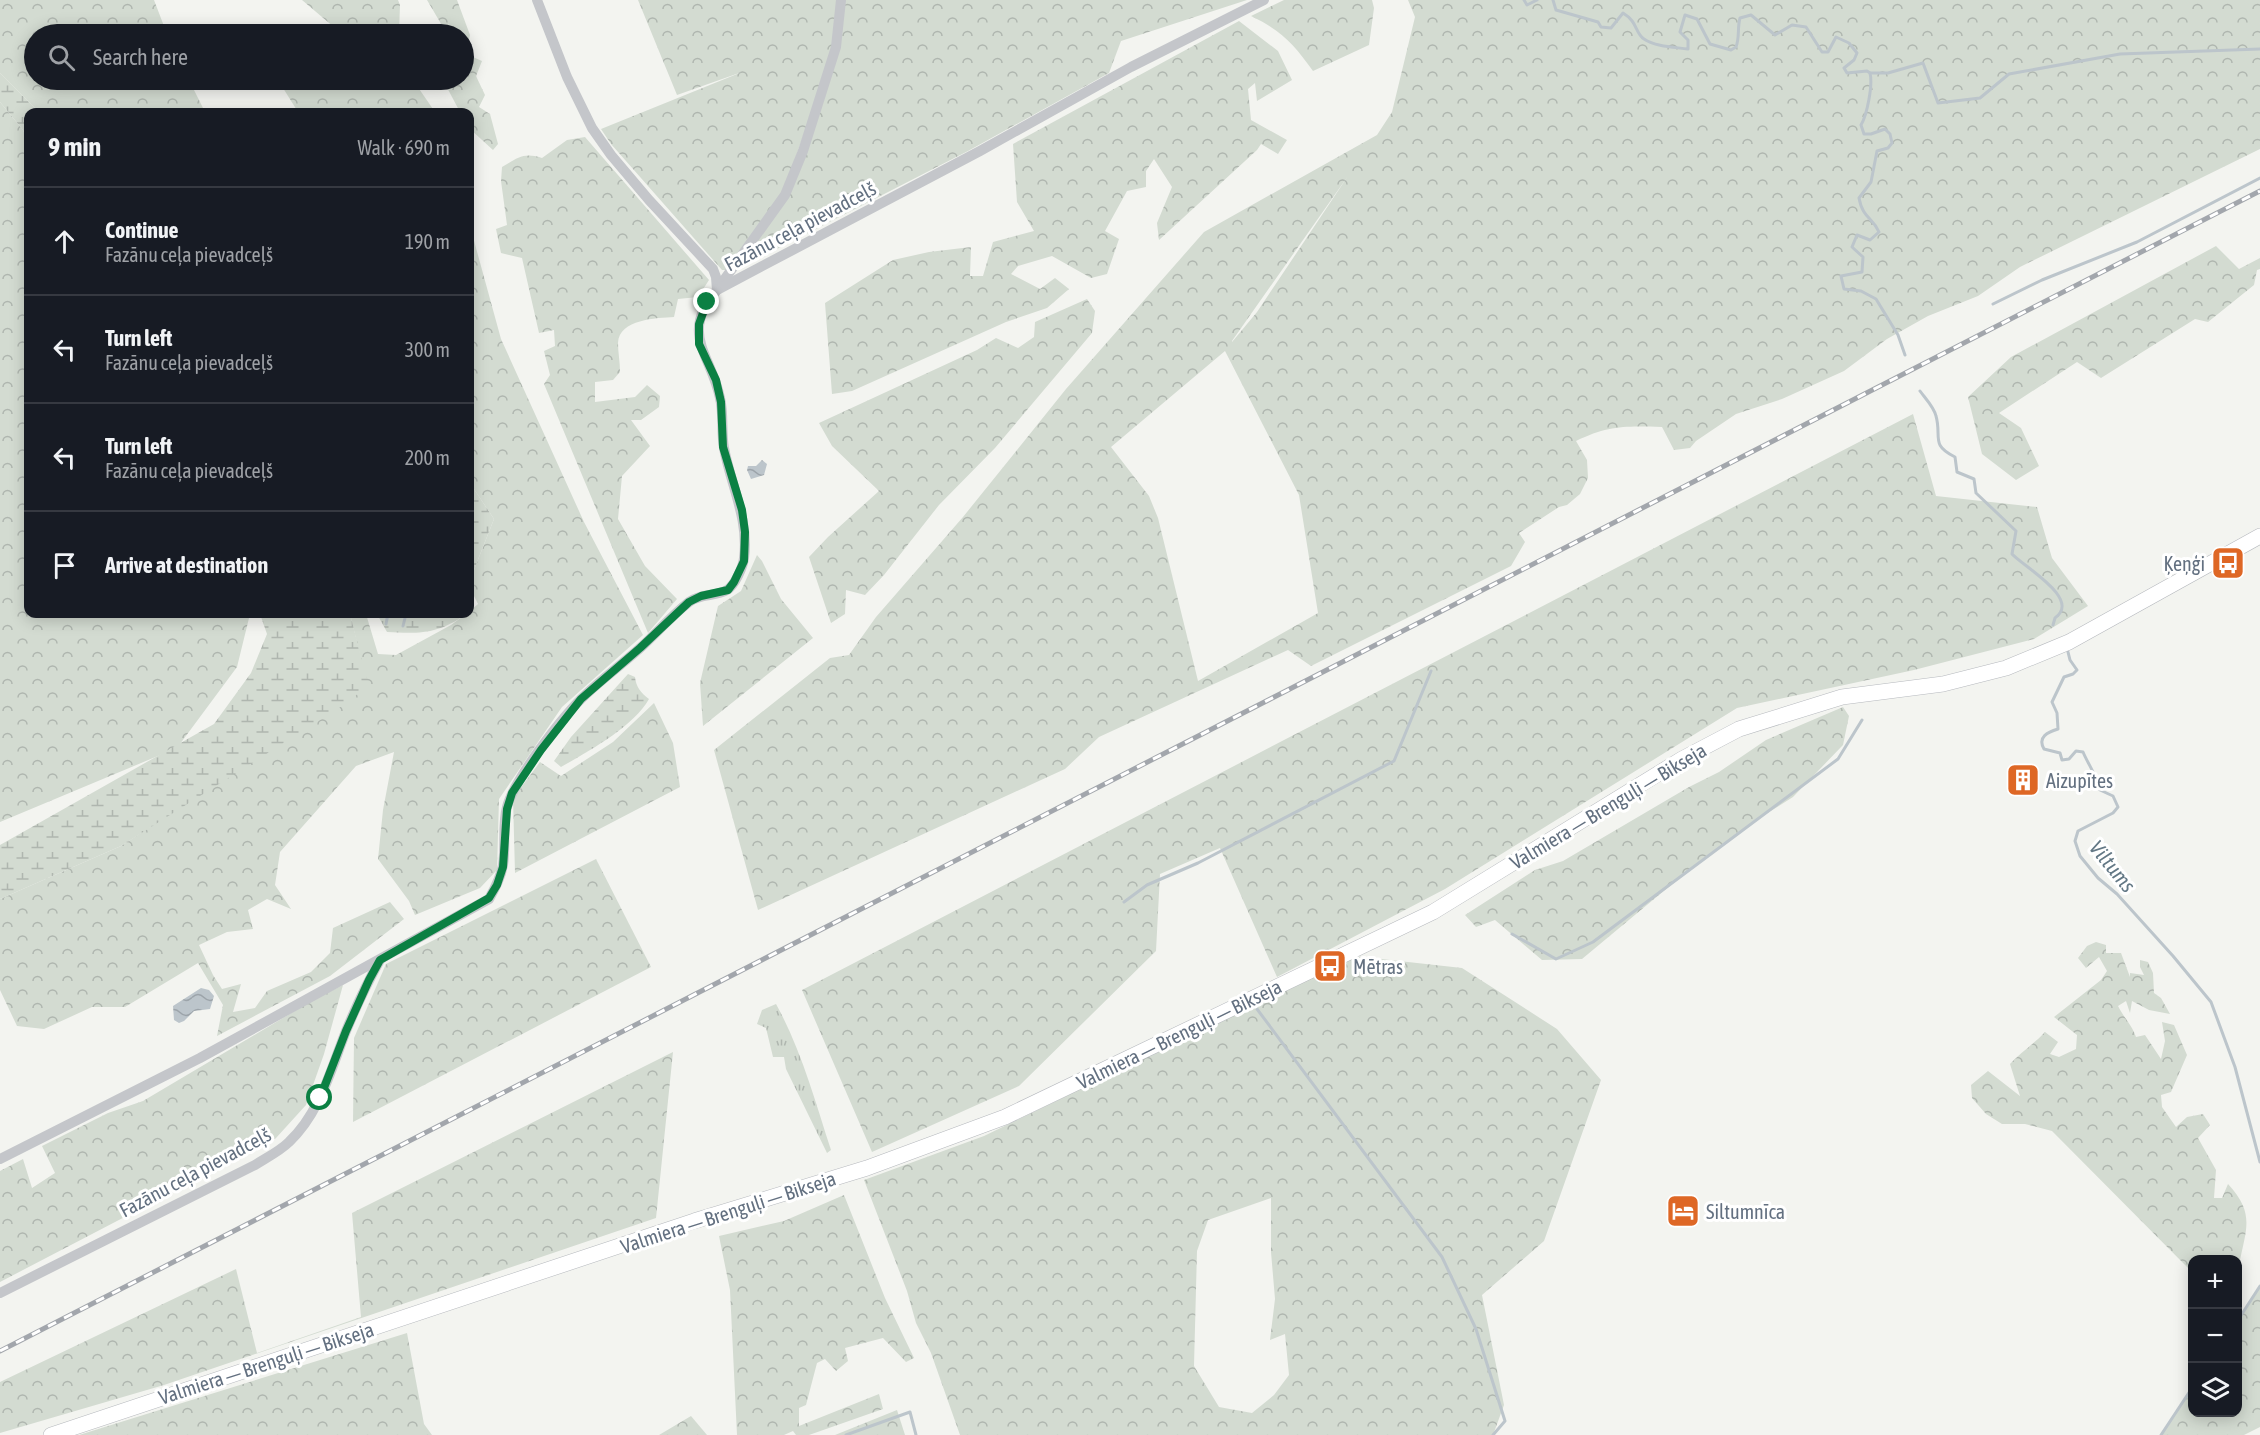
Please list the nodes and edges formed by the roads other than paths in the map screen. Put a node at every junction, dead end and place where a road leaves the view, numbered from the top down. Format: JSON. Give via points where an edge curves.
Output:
{"nodes":[{"id":1,"x":537,"y":0,"type":"edge"},
{"id":2,"x":841,"y":0,"type":"edge"},
{"id":3,"x":1264,"y":0,"type":"edge"},
{"id":4,"x":717,"y":290,"type":"junction"},
{"id":5,"x":2260,"y":536,"type":"edge"},
{"id":6,"x":380,"y":960,"type":"junction"},
{"id":7,"x":0,"y":1159,"type":"edge"},
{"id":8,"x":0,"y":1293,"type":"edge"},
{"id":9,"x":51,"y":1435,"type":"edge"}],
"edges":[{"from":1,"to":4,"type":"street","via":[[592,128],[649,200],[713,269]]},
{"from":2,"to":4,"type":"street","via":[[836,47],[803,151],[784,195]]},
{"from":3,"to":4,"type":"street","name":"Fazānu ceļa pievadceļš","via":[[1131,67]]},
{"from":4,"to":6,"type":"street","name":"Fazānu ceļa pievadceļš","via":[[701,315],[699,344],[716,380],[723,447],[742,510],[744,561],[734,582],[728,590],[689,602],[581,699],[547,742],[512,793],[507,809],[503,867],[489,898]]},
{"from":5,"to":9,"type":"main road","name":"Valmiera — Brenguļi — Bikseja","via":[[2069,642],[2006,668],[1943,684],[1842,697],[1738,729],[1682,759],[1433,912],[1005,1117],[867,1168],[694,1221]]},
{"from":6,"to":7,"type":"street","via":[[200,1058]]},
{"from":6,"to":8,"type":"street","name":"Fazānu ceļa pievadceļš","via":[[320,1098],[289,1142],[255,1165]]}]}
